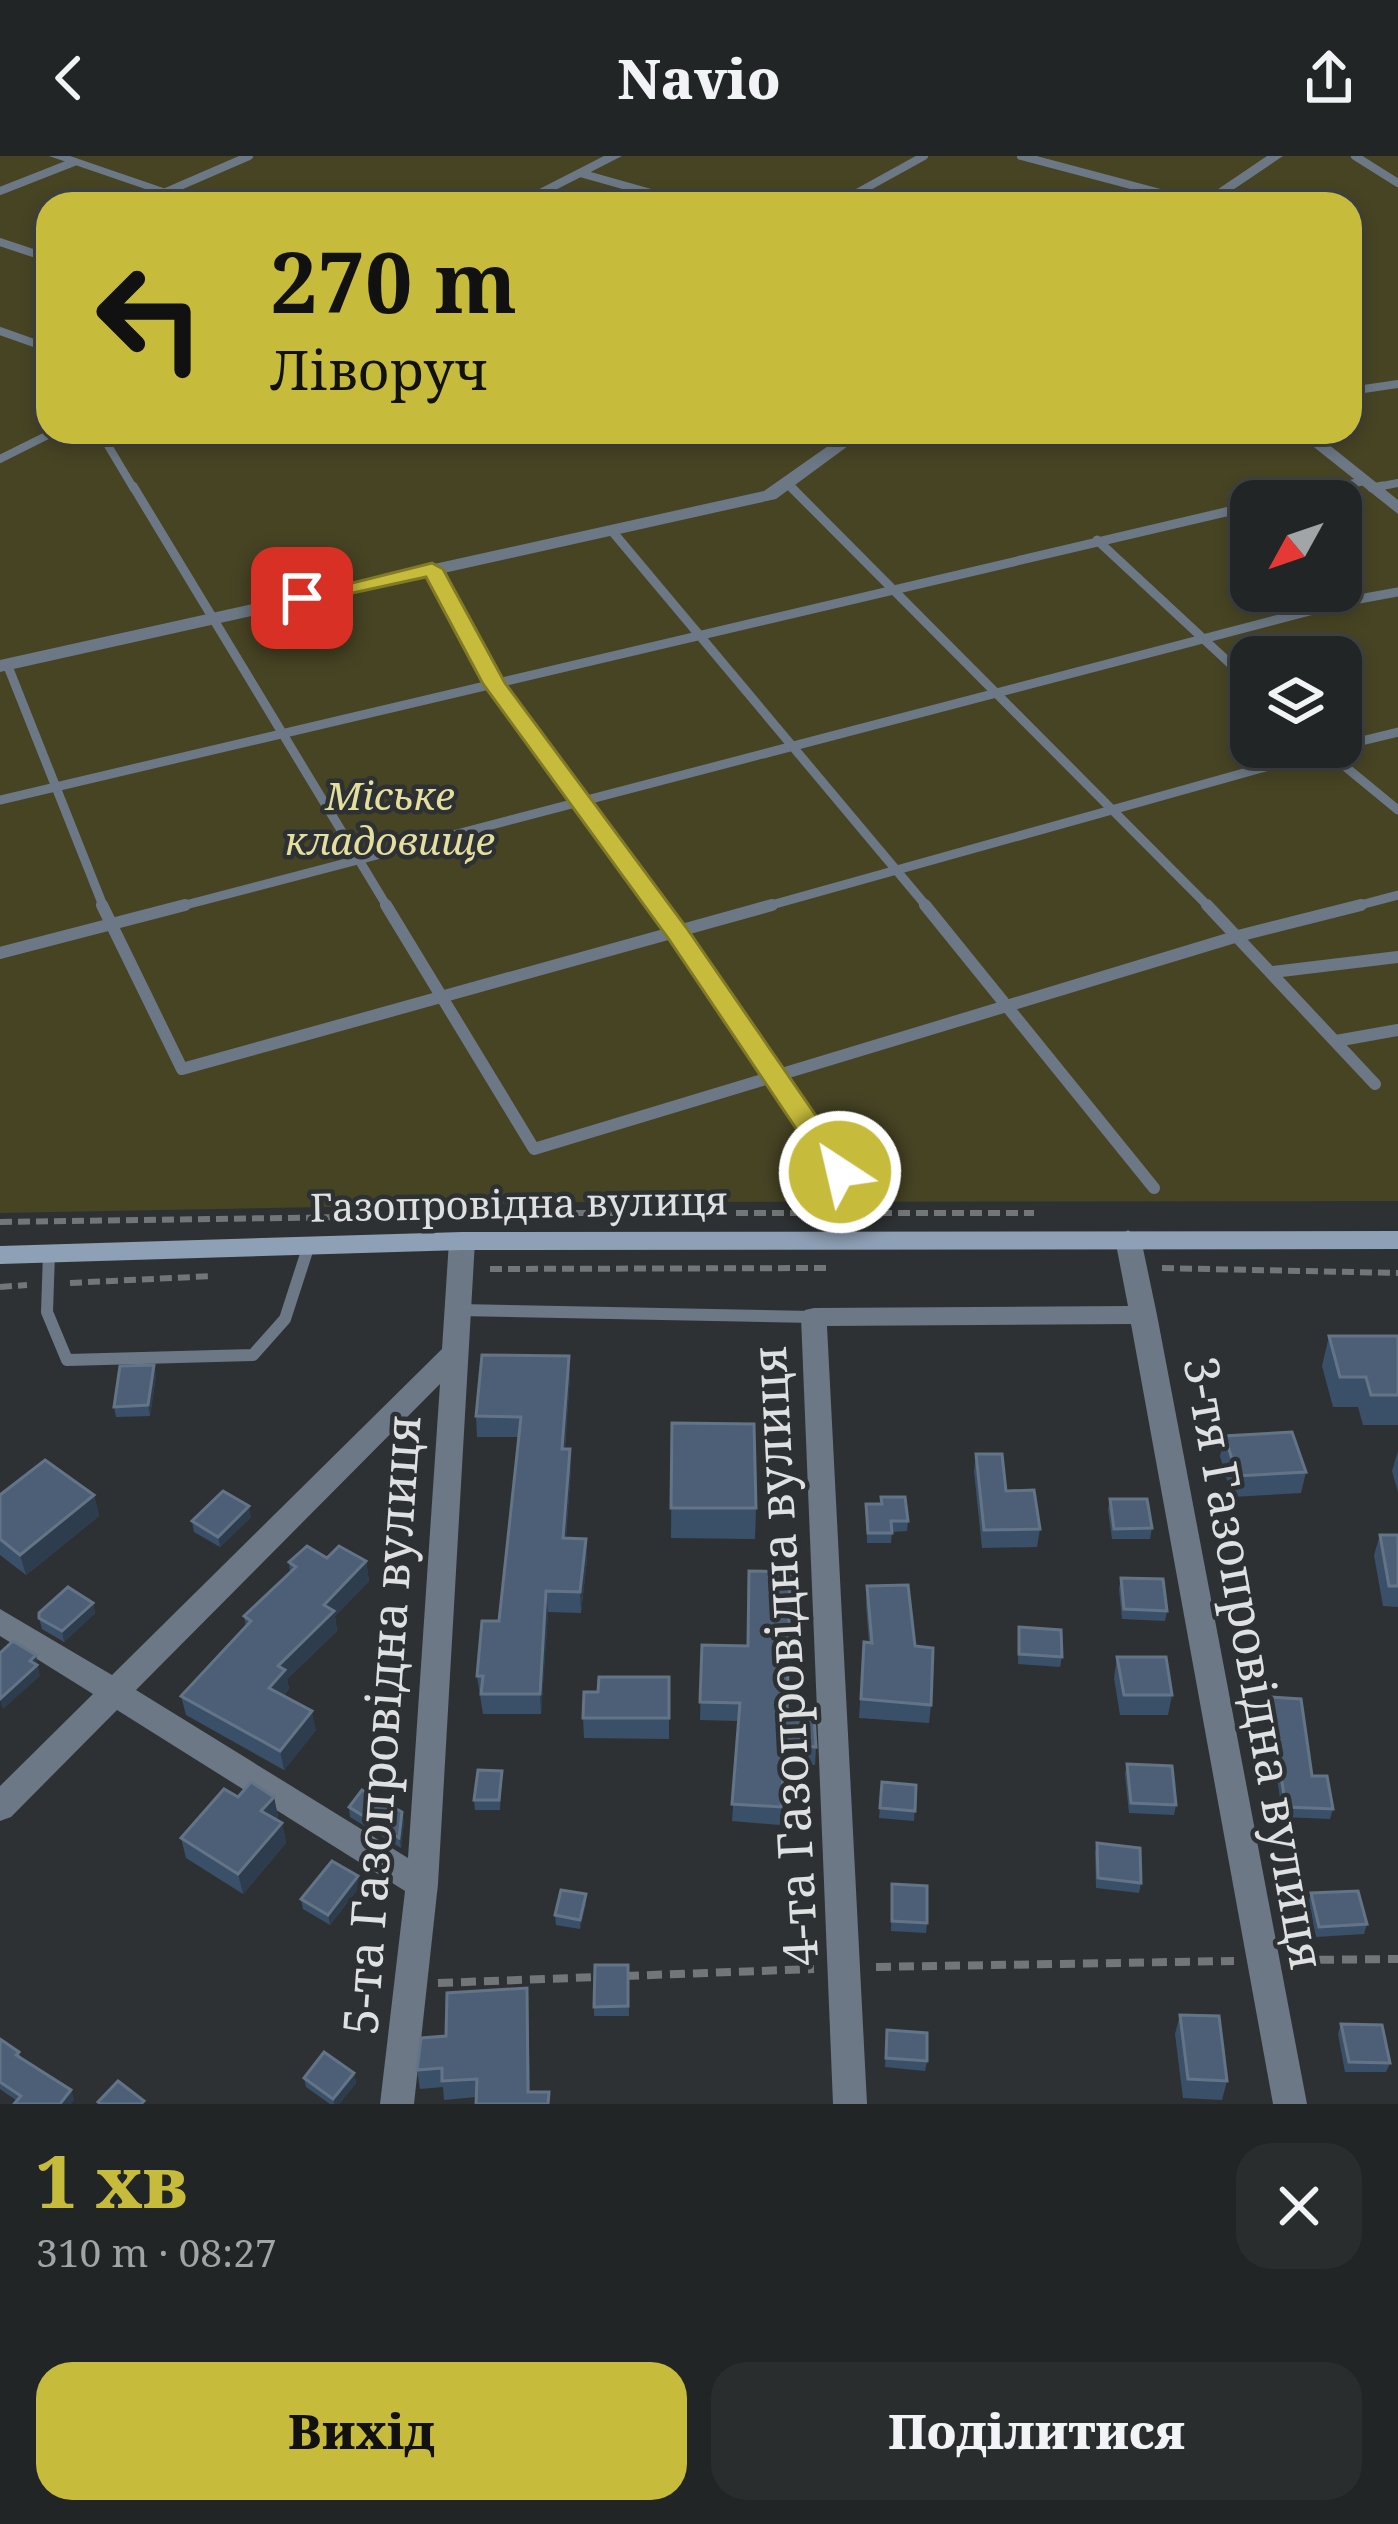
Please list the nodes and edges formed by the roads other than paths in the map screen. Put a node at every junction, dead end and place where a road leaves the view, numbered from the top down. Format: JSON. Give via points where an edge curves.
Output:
{"nodes":[{"id":1,"x":56,"y":156,"type":"edge"},
{"id":2,"x":249,"y":156,"type":"edge"},
{"id":3,"x":615,"y":156,"type":"edge"},
{"id":4,"x":924,"y":156,"type":"edge"},
{"id":5,"x":1021,"y":156,"type":"edge"},
{"id":6,"x":1276,"y":156,"type":"edge"},
{"id":7,"x":1355,"y":156,"type":"edge"},
{"id":8,"x":74,"y":162,"type":"junction"},
{"id":9,"x":1398,"y":165,"type":"edge"},
{"id":10,"x":1377,"y":169,"type":"junction"},
{"id":11,"x":580,"y":173,"type":"junction"},
{"id":12,"x":1398,"y":183,"type":"edge"},
{"id":13,"x":0,"y":191,"type":"edge"},
{"id":14,"x":166,"y":192,"type":"joint"},
{"id":15,"x":541,"y":192,"type":"edge"},
{"id":16,"x":647,"y":192,"type":"edge"},
{"id":17,"x":859,"y":192,"type":"edge"},
{"id":18,"x":1157,"y":192,"type":"edge"},
{"id":19,"x":1220,"y":192,"type":"edge"},
{"id":20,"x":0,"y":242,"type":"edge"},
{"id":21,"x":36,"y":254,"type":"edge"},
{"id":22,"x":0,"y":331,"type":"edge"},
{"id":23,"x":36,"y":344,"type":"edge"},
{"id":24,"x":1398,"y":384,"type":"edge"},
{"id":25,"x":1362,"y":389,"type":"edge"},
{"id":26,"x":36,"y":441,"type":"edge"},
{"id":27,"x":107,"y":444,"type":"edge"},
{"id":28,"x":843,"y":444,"type":"edge"},
{"id":29,"x":1318,"y":444,"type":"edge"},
{"id":30,"x":0,"y":459,"type":"edge"},
{"id":31,"x":1398,"y":483,"type":"edge"},
{"id":32,"x":788,"y":484,"type":"junction"},
{"id":33,"x":1368,"y":484,"type":"junction"},
{"id":34,"x":1362,"y":485,"type":"edge"},
{"id":35,"x":1398,"y":509,"type":"edge"},
{"id":36,"x":1230,"y":511,"type":"edge"},
{"id":37,"x":612,"y":531,"type":"junction"},
{"id":38,"x":1097,"y":540,"type":"junction"},
{"id":39,"x":432,"y":569,"type":"junction"},
{"id":40,"x":894,"y":590,"type":"junction"},
{"id":41,"x":1398,"y":592,"type":"edge"},
{"id":42,"x":216,"y":618,"type":"junction"},
{"id":43,"x":701,"y":637,"type":"junction"},
{"id":44,"x":1204,"y":641,"type":"junction"},
{"id":45,"x":1230,"y":664,"type":"edge"},
{"id":46,"x":3,"y":665,"type":"edge"},
{"id":47,"x":494,"y":684,"type":"junction"},
{"id":48,"x":999,"y":694,"type":"junction"},
{"id":49,"x":1398,"y":732,"type":"edge"},
{"id":50,"x":281,"y":735,"type":"junction"},
{"id":51,"x":1362,"y":740,"type":"edge"},
{"id":52,"x":793,"y":746,"type":"junction"},
{"id":53,"x":1253,"y":768,"type":"edge"},
{"id":54,"x":1353,"y":768,"type":"edge"},
{"id":55,"x":56,"y":787,"type":"junction"},
{"id":56,"x":0,"y":800,"type":"edge"},
{"id":57,"x":579,"y":801,"type":"junction"},
{"id":58,"x":1109,"y":807,"type":"junction"},
{"id":59,"x":1398,"y":810,"type":"edge"},
{"id":60,"x":358,"y":860,"type":"junction"},
{"id":61,"x":897,"y":869,"type":"junction"},
{"id":62,"x":1398,"y":895,"type":"edge"},
{"id":63,"x":110,"y":924,"type":"junction"},
{"id":64,"x":677,"y":933,"type":"junction"},
{"id":65,"x":1238,"y":936,"type":"junction"},
{"id":66,"x":0,"y":952,"type":"edge"},
{"id":67,"x":1398,"y":958,"type":"edge"},
{"id":68,"x":1274,"y":972,"type":"junction"},
{"id":69,"x":442,"y":996,"type":"junction"},
{"id":70,"x":1012,"y":1008,"type":"junction"},
{"id":71,"x":1398,"y":1030,"type":"edge"},
{"id":72,"x":1336,"y":1041,"type":"junction"},
{"id":73,"x":775,"y":1078,"type":"junction"},
{"id":74,"x":1375,"y":1084,"type":"dead end"},
{"id":75,"x":840,"y":1172,"type":"dead end"},
{"id":76,"x":1154,"y":1188,"type":"dead end"},
{"id":77,"x":1398,"y":1240,"type":"edge"},
{"id":78,"x":309,"y":1245,"type":"junction"},
{"id":79,"x":49,"y":1253,"type":"junction"},
{"id":80,"x":1131,"y":1254,"type":"junction"},
{"id":81,"x":0,"y":1255,"type":"edge"},
{"id":82,"x":462,"y":1255,"type":"junction"},
{"id":83,"x":459,"y":1310,"type":"junction"},
{"id":84,"x":1144,"y":1315,"type":"junction"},
{"id":85,"x":814,"y":1317,"type":"junction"},
{"id":86,"x":454,"y":1352,"type":"junction"},
{"id":87,"x":0,"y":1621,"type":"edge"},
{"id":88,"x":116,"y":1693,"type":"junction"},
{"id":89,"x":0,"y":1808,"type":"edge"},
{"id":90,"x":422,"y":1884,"type":"junction"},
{"id":91,"x":397,"y":2104,"type":"edge"},
{"id":92,"x":850,"y":2104,"type":"edge"},
{"id":93,"x":1290,"y":2104,"type":"edge"}],
"edges":[{"from":1,"to":8,"type":"street"},
{"from":2,"to":14,"type":"lane"},
{"from":3,"to":11,"type":"street"},
{"from":4,"to":17,"type":"lane"},
{"from":5,"to":18,"type":"lane"},
{"from":6,"to":19,"type":"street"},
{"from":7,"to":10,"type":"lane"},
{"from":8,"to":13,"type":"lane"},
{"from":8,"to":14,"type":"street"},
{"from":9,"to":10,"type":"lane"},
{"from":10,"to":12,"type":"lane"},
{"from":11,"to":15,"type":"street"},
{"from":11,"to":16,"type":"lane"},
{"from":20,"to":21,"type":"lane"},
{"from":22,"to":23,"type":"lane"},
{"from":24,"to":25,"type":"lane"},
{"from":26,"to":30,"type":"lane"},
{"from":27,"to":42,"type":"lane"},
{"from":28,"to":32,"type":"street"},
{"from":29,"to":33,"type":"street"},
{"from":31,"to":33,"type":"lane"},
{"from":32,"to":37,"type":"street"},
{"from":32,"to":40,"type":"lane"},
{"from":33,"to":34,"type":"lane"},
{"from":33,"to":35,"type":"street"},
{"from":36,"to":38,"type":"lane"},
{"from":37,"to":39,"type":"street"},
{"from":37,"to":43,"type":"lane"},
{"from":38,"to":40,"type":"lane"},
{"from":38,"to":44,"type":"lane"},
{"from":39,"to":42,"type":"street"},
{"from":39,"to":47,"type":"lane"},
{"from":40,"to":43,"type":"lane"},
{"from":40,"to":48,"type":"lane"},
{"from":41,"to":44,"type":"lane"},
{"from":42,"to":46,"type":"street"},
{"from":42,"to":50,"type":"lane"},
{"from":43,"to":47,"type":"lane"},
{"from":43,"to":52,"type":"lane"},
{"from":44,"to":45,"type":"lane"},
{"from":44,"to":48,"type":"lane"},
{"from":46,"to":55,"type":"lane"},
{"from":47,"to":50,"type":"lane"},
{"from":47,"to":57,"type":"lane"},
{"from":48,"to":52,"type":"lane"},
{"from":48,"to":58,"type":"lane"},
{"from":49,"to":51,"type":"lane"},
{"from":50,"to":55,"type":"lane"},
{"from":50,"to":60,"type":"lane"},
{"from":52,"to":57,"type":"lane"},
{"from":52,"to":61,"type":"lane"},
{"from":53,"to":58,"type":"lane"},
{"from":54,"to":59,"type":"lane"},
{"from":55,"to":56,"type":"lane"},
{"from":55,"to":63,"type":"lane"},
{"from":57,"to":60,"type":"lane"},
{"from":57,"to":64,"type":"lane"},
{"from":58,"to":61,"type":"lane"},
{"from":58,"to":65,"type":"lane"},
{"from":60,"to":63,"type":"lane"},
{"from":60,"to":69,"type":"lane"},
{"from":61,"to":64,"type":"lane"},
{"from":61,"to":70,"type":"lane"},
{"from":62,"to":65,"type":"lane"},
{"from":63,"to":66,"type":"lane"},
{"from":63,"to":69,"type":"lane","via":[[182,1069]]},
{"from":64,"to":69,"type":"lane"},
{"from":64,"to":73,"type":"lane"},
{"from":65,"to":68,"type":"lane"},
{"from":65,"to":70,"type":"lane"},
{"from":67,"to":68,"type":"lane"},
{"from":68,"to":72,"type":"lane"},
{"from":69,"to":73,"type":"lane","via":[[534,1149]]},
{"from":70,"to":73,"type":"lane"},
{"from":70,"to":76,"type":"lane"},
{"from":71,"to":72,"type":"lane"},
{"from":72,"to":74,"type":"lane"},
{"from":73,"to":75,"type":"lane"},
{"from":77,"to":80,"type":"main road","name":"Газопровідна вулиця"},
{"from":78,"to":79,"type":"main road","name":"Газопровідна вулиця"},
{"from":78,"to":79,"type":"lane","via":[[293,1309],[253,1355],[68,1360],[47,1312]]},
{"from":78,"to":82,"type":"main road","name":"Газопровідна вулиця"},
{"from":79,"to":81,"type":"main road","name":"Газопровідна вулиця"},
{"from":80,"to":82,"type":"main road","name":"Газопровідна вулиця"},
{"from":80,"to":84,"type":"street","name":"3-тя Газопровідна вулиця"},
{"from":82,"to":83,"type":"street","name":"5-та Газопровідна вулиця"},
{"from":83,"to":85,"type":"lane"},
{"from":83,"to":86,"type":"street","name":"5-та Газопровідна вулиця"},
{"from":84,"to":85,"type":"street","name":"4-та Газопровідна вулиця"},
{"from":84,"to":93,"type":"street","name":"3-тя Газопровідна вулиця"},
{"from":85,"to":92,"type":"street","name":"4-та Газопровідна вулиця"},
{"from":86,"to":88,"type":"street"},
{"from":86,"to":90,"type":"street","name":"5-та Газопровідна вулиця"},
{"from":87,"to":88,"type":"street"},
{"from":88,"to":89,"type":"street"},
{"from":88,"to":90,"type":"street"},
{"from":90,"to":91,"type":"street","name":"5-та Газопровідна вулиця"}]}
